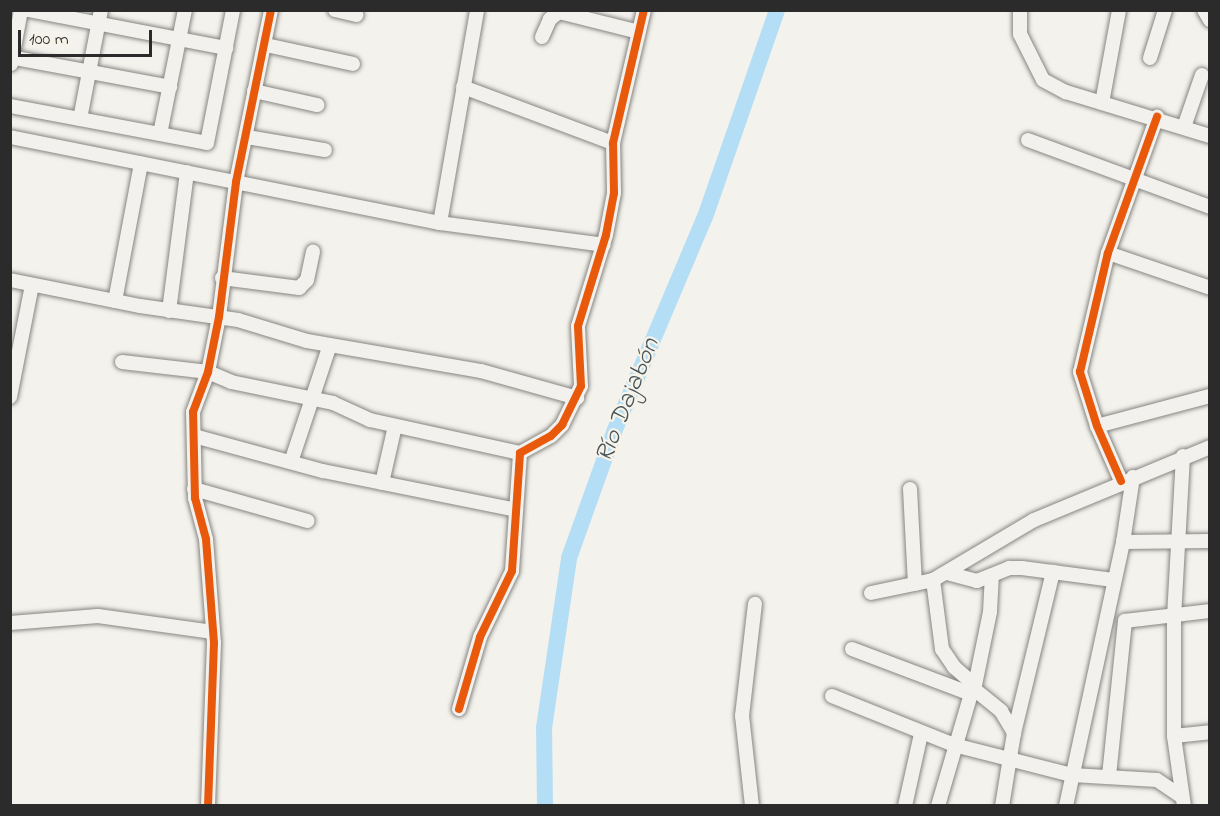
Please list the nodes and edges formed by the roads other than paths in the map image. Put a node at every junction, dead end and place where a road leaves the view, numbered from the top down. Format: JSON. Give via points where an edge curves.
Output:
{"nodes":[{"id":1,"x":21,"y":10,"type":"edge"},
{"id":2,"x":28,"y":10,"type":"edge"},
{"id":3,"x":185,"y":10,"type":"edge"},
{"id":4,"x":233,"y":10,"type":"edge"},
{"id":5,"x":271,"y":10,"type":"edge"},
{"id":6,"x":335,"y":10,"type":"edge"},
{"id":7,"x":477,"y":10,"type":"edge"},
{"id":8,"x":644,"y":10,"type":"edge"},
{"id":9,"x":1020,"y":10,"type":"edge"},
{"id":10,"x":1119,"y":10,"type":"edge"},
{"id":11,"x":1165,"y":10,"type":"edge"},
{"id":12,"x":1204,"y":10,"type":"edge"},
{"id":13,"x":52,"y":13,"type":"edge"},
{"id":14,"x":356,"y":15,"type":"dead end"},
{"id":15,"x":100,"y":17,"type":"edge"},
{"id":16,"x":1209,"y":20,"type":"edge"},
{"id":17,"x":639,"y":32,"type":"junction"},
{"id":18,"x":542,"y":37,"type":"dead end"},
{"id":19,"x":179,"y":39,"type":"junction"},
{"id":20,"x":266,"y":45,"type":"junction"},
{"id":21,"x":226,"y":48,"type":"junction"},
{"id":22,"x":1150,"y":58,"type":"dead end"},
{"id":23,"x":11,"y":60,"type":"edge"},
{"id":24,"x":353,"y":64,"type":"dead end"},
{"id":25,"x":90,"y":72,"type":"junction"},
{"id":26,"x":1202,"y":75,"type":"dead end"},
{"id":27,"x":170,"y":87,"type":"junction"},
{"id":28,"x":462,"y":87,"type":"junction"},
{"id":29,"x":254,"y":91,"type":"junction"},
{"id":30,"x":1102,"y":103,"type":"junction"},
{"id":31,"x":317,"y":105,"type":"dead end"},
{"id":32,"x":10,"y":106,"type":"edge"},
{"id":33,"x":1157,"y":117,"type":"junction"},
{"id":34,"x":80,"y":118,"type":"junction"},
{"id":35,"x":1184,"y":127,"type":"junction"},
{"id":36,"x":160,"y":134,"type":"junction"},
{"id":37,"x":1209,"y":136,"type":"edge"},
{"id":38,"x":10,"y":137,"type":"edge"},
{"id":39,"x":247,"y":137,"type":"junction"},
{"id":40,"x":1028,"y":140,"type":"dead end"},
{"id":41,"x":613,"y":143,"type":"junction"},
{"id":42,"x":325,"y":150,"type":"dead end"},
{"id":43,"x":141,"y":163,"type":"junction"},
{"id":44,"x":187,"y":172,"type":"junction"},
{"id":45,"x":1133,"y":178,"type":"junction"},
{"id":46,"x":236,"y":182,"type":"junction"},
{"id":47,"x":1209,"y":207,"type":"edge"},
{"id":48,"x":440,"y":223,"type":"junction"},
{"id":49,"x":604,"y":245,"type":"junction"},
{"id":50,"x":313,"y":252,"type":"dead end"},
{"id":51,"x":1108,"y":253,"type":"junction"},
{"id":52,"x":222,"y":278,"type":"junction"},
{"id":53,"x":10,"y":280,"type":"edge"},
{"id":54,"x":32,"y":285,"type":"junction"},
{"id":55,"x":1209,"y":288,"type":"edge"},
{"id":56,"x":115,"y":301,"type":"junction"},
{"id":57,"x":169,"y":311,"type":"junction"},
{"id":58,"x":219,"y":316,"type":"junction"},
{"id":59,"x":330,"y":345,"type":"junction"},
{"id":60,"x":122,"y":362,"type":"dead end"},
{"id":61,"x":208,"y":372,"type":"junction"},
{"id":62,"x":1209,"y":396,"type":"edge"},
{"id":63,"x":10,"y":397,"type":"edge"},
{"id":64,"x":577,"y":398,"type":"junction"},
{"id":65,"x":312,"y":399,"type":"junction"},
{"id":66,"x":395,"y":426,"type":"junction"},
{"id":67,"x":1097,"y":426,"type":"junction"},
{"id":68,"x":194,"y":436,"type":"junction"},
{"id":69,"x":1209,"y":447,"type":"edge"},
{"id":70,"x":520,"y":453,"type":"junction"},
{"id":71,"x":1183,"y":456,"type":"junction"},
{"id":72,"x":291,"y":462,"type":"junction"},
{"id":73,"x":1127,"y":479,"type":"junction"},
{"id":74,"x":382,"y":483,"type":"junction"},
{"id":75,"x":194,"y":489,"type":"junction"},
{"id":76,"x":910,"y":489,"type":"dead end"},
{"id":77,"x":516,"y":510,"type":"junction"},
{"id":78,"x":308,"y":521,"type":"dead end"},
{"id":79,"x":1180,"y":541,"type":"junction"},
{"id":80,"x":1123,"y":542,"type":"junction"},
{"id":81,"x":1209,"y":542,"type":"edge"},
{"id":82,"x":1053,"y":572,"type":"junction"},
{"id":83,"x":947,"y":573,"type":"junction"},
{"id":84,"x":992,"y":576,"type":"junction"},
{"id":85,"x":933,"y":580,"type":"junction"},
{"id":86,"x":1113,"y":580,"type":"junction"},
{"id":87,"x":915,"y":584,"type":"junction"},
{"id":88,"x":871,"y":593,"type":"dead end"},
{"id":89,"x":755,"y":604,"type":"dead end"},
{"id":90,"x":1209,"y":611,"type":"edge"},
{"id":91,"x":1174,"y":615,"type":"junction"},
{"id":92,"x":10,"y":623,"type":"edge"},
{"id":93,"x":213,"y":632,"type":"junction"},
{"id":94,"x":852,"y":649,"type":"dead end"},
{"id":95,"x":973,"y":689,"type":"junction"},
{"id":96,"x":832,"y":696,"type":"dead end"},
{"id":97,"x":459,"y":709,"type":"dead end"},
{"id":98,"x":1209,"y":732,"type":"edge"},
{"id":99,"x":1014,"y":733,"type":"junction"},
{"id":100,"x":921,"y":734,"type":"junction"},
{"id":101,"x":1174,"y":736,"type":"junction"},
{"id":102,"x":954,"y":745,"type":"junction"},
{"id":103,"x":1010,"y":760,"type":"junction"},
{"id":104,"x":1072,"y":775,"type":"junction"},
{"id":105,"x":1109,"y":776,"type":"junction"},
{"id":106,"x":1182,"y":801,"type":"edge"},
{"id":107,"x":208,"y":806,"type":"edge"},
{"id":108,"x":752,"y":806,"type":"edge"},
{"id":109,"x":905,"y":806,"type":"edge"},
{"id":110,"x":938,"y":806,"type":"edge"},
{"id":111,"x":1002,"y":806,"type":"edge"},
{"id":112,"x":1066,"y":806,"type":"edge"}],
"edges":[{"from":1,"to":23,"type":"street"},
{"from":2,"to":13,"type":"street"},
{"from":3,"to":19,"type":"street"},
{"from":4,"to":21,"type":"street"},
{"from":5,"to":20,"type":"street"},
{"from":6,"to":14,"type":"street"},
{"from":7,"to":28,"type":"street"},
{"from":8,"to":17,"type":"street"},
{"from":9,"to":30,"type":"street","via":[[1020,34],[1042,80]]},
{"from":10,"to":30,"type":"street"},
{"from":11,"to":22,"type":"street"},
{"from":12,"to":16,"type":"street"},
{"from":13,"to":15,"type":"street"},
{"from":15,"to":19,"type":"street"},
{"from":15,"to":25,"type":"street"},
{"from":17,"to":18,"type":"street","via":[[559,12],[550,19]]},
{"from":17,"to":41,"type":"street"},
{"from":19,"to":21,"type":"street"},
{"from":19,"to":27,"type":"street"},
{"from":20,"to":24,"type":"street"},
{"from":20,"to":29,"type":"street"},
{"from":21,"to":36,"type":"street","via":[[207,143]]},
{"from":23,"to":25,"type":"street"},
{"from":25,"to":27,"type":"street"},
{"from":25,"to":34,"type":"street"},
{"from":26,"to":35,"type":"street"},
{"from":27,"to":36,"type":"street"},
{"from":28,"to":41,"type":"street"},
{"from":28,"to":48,"type":"street"},
{"from":29,"to":31,"type":"street"},
{"from":29,"to":39,"type":"street"},
{"from":30,"to":33,"type":"street"},
{"from":32,"to":34,"type":"street"},
{"from":33,"to":35,"type":"street"},
{"from":33,"to":45,"type":"street"},
{"from":34,"to":36,"type":"street"},
{"from":35,"to":37,"type":"street"},
{"from":38,"to":43,"type":"street"},
{"from":39,"to":42,"type":"street"},
{"from":39,"to":46,"type":"street"},
{"from":40,"to":45,"type":"street"},
{"from":41,"to":49,"type":"street","via":[[614,194]]},
{"from":43,"to":44,"type":"street"},
{"from":43,"to":56,"type":"street"},
{"from":44,"to":46,"type":"street"},
{"from":44,"to":57,"type":"street"},
{"from":45,"to":47,"type":"street"},
{"from":45,"to":51,"type":"street"},
{"from":46,"to":48,"type":"street"},
{"from":46,"to":52,"type":"street"},
{"from":48,"to":49,"type":"street","via":[[534,239]]},
{"from":49,"to":64,"type":"street","via":[[578,326],[581,386]]},
{"from":50,"to":52,"type":"street","via":[[307,280],[299,288]]},
{"from":51,"to":55,"type":"street"},
{"from":51,"to":67,"type":"street","via":[[1080,372]]},
{"from":52,"to":58,"type":"street"},
{"from":53,"to":54,"type":"street"},
{"from":54,"to":56,"type":"street"},
{"from":54,"to":63,"type":"street"},
{"from":56,"to":57,"type":"street"},
{"from":57,"to":58,"type":"street"},
{"from":58,"to":59,"type":"street"},
{"from":58,"to":61,"type":"street"},
{"from":59,"to":64,"type":"street","via":[[481,371]]},
{"from":59,"to":65,"type":"street"},
{"from":60,"to":61,"type":"street"},
{"from":61,"to":65,"type":"street","via":[[231,382]]},
{"from":61,"to":68,"type":"street","via":[[193,412]]},
{"from":62,"to":67,"type":"street"},
{"from":64,"to":70,"type":"street","via":[[551,436]]},
{"from":65,"to":66,"type":"street"},
{"from":65,"to":72,"type":"street"},
{"from":66,"to":70,"type":"street"},
{"from":66,"to":74,"type":"street"},
{"from":67,"to":73,"type":"street"},
{"from":68,"to":72,"type":"street"},
{"from":68,"to":75,"type":"street"},
{"from":69,"to":71,"type":"street"},
{"from":70,"to":77,"type":"street"},
{"from":71,"to":73,"type":"street"},
{"from":71,"to":79,"type":"street"},
{"from":72,"to":74,"type":"street"},
{"from":73,"to":80,"type":"street"},
{"from":73,"to":83,"type":"street","via":[[1034,520]]},
{"from":74,"to":77,"type":"street"},
{"from":75,"to":78,"type":"street"},
{"from":75,"to":93,"type":"street","via":[[206,539]]},
{"from":76,"to":87,"type":"street"},
{"from":77,"to":97,"type":"street","via":[[512,571],[480,637]]},
{"from":79,"to":80,"type":"street"},
{"from":79,"to":81,"type":"street"},
{"from":79,"to":91,"type":"street"},
{"from":80,"to":86,"type":"street"},
{"from":82,"to":84,"type":"street","via":[[1009,568]]},
{"from":82,"to":86,"type":"street"},
{"from":82,"to":99,"type":"street"},
{"from":83,"to":84,"type":"street","via":[[977,581]]},
{"from":83,"to":85,"type":"street"},
{"from":84,"to":95,"type":"street","via":[[990,612]]},
{"from":85,"to":87,"type":"street"},
{"from":85,"to":95,"type":"street","via":[[942,650]]},
{"from":86,"to":104,"type":"street"},
{"from":87,"to":88,"type":"street"},
{"from":89,"to":108,"type":"street","via":[[742,716]]},
{"from":90,"to":91,"type":"street"},
{"from":91,"to":101,"type":"street"},
{"from":91,"to":105,"type":"street","via":[[1127,619],[1124,624]]},
{"from":92,"to":93,"type":"street","via":[[98,616]]},
{"from":93,"to":107,"type":"street"},
{"from":94,"to":95,"type":"street"},
{"from":95,"to":99,"type":"street","via":[[1001,711]]},
{"from":95,"to":102,"type":"street"},
{"from":96,"to":100,"type":"street"},
{"from":98,"to":101,"type":"street"},
{"from":99,"to":103,"type":"street"},
{"from":100,"to":102,"type":"street"},
{"from":100,"to":109,"type":"street"},
{"from":101,"to":106,"type":"street"},
{"from":102,"to":103,"type":"street"},
{"from":102,"to":110,"type":"street"},
{"from":103,"to":104,"type":"street"},
{"from":103,"to":111,"type":"street"},
{"from":104,"to":105,"type":"street"},
{"from":104,"to":112,"type":"street"},
{"from":105,"to":106,"type":"street","via":[[1157,780]]}]}
